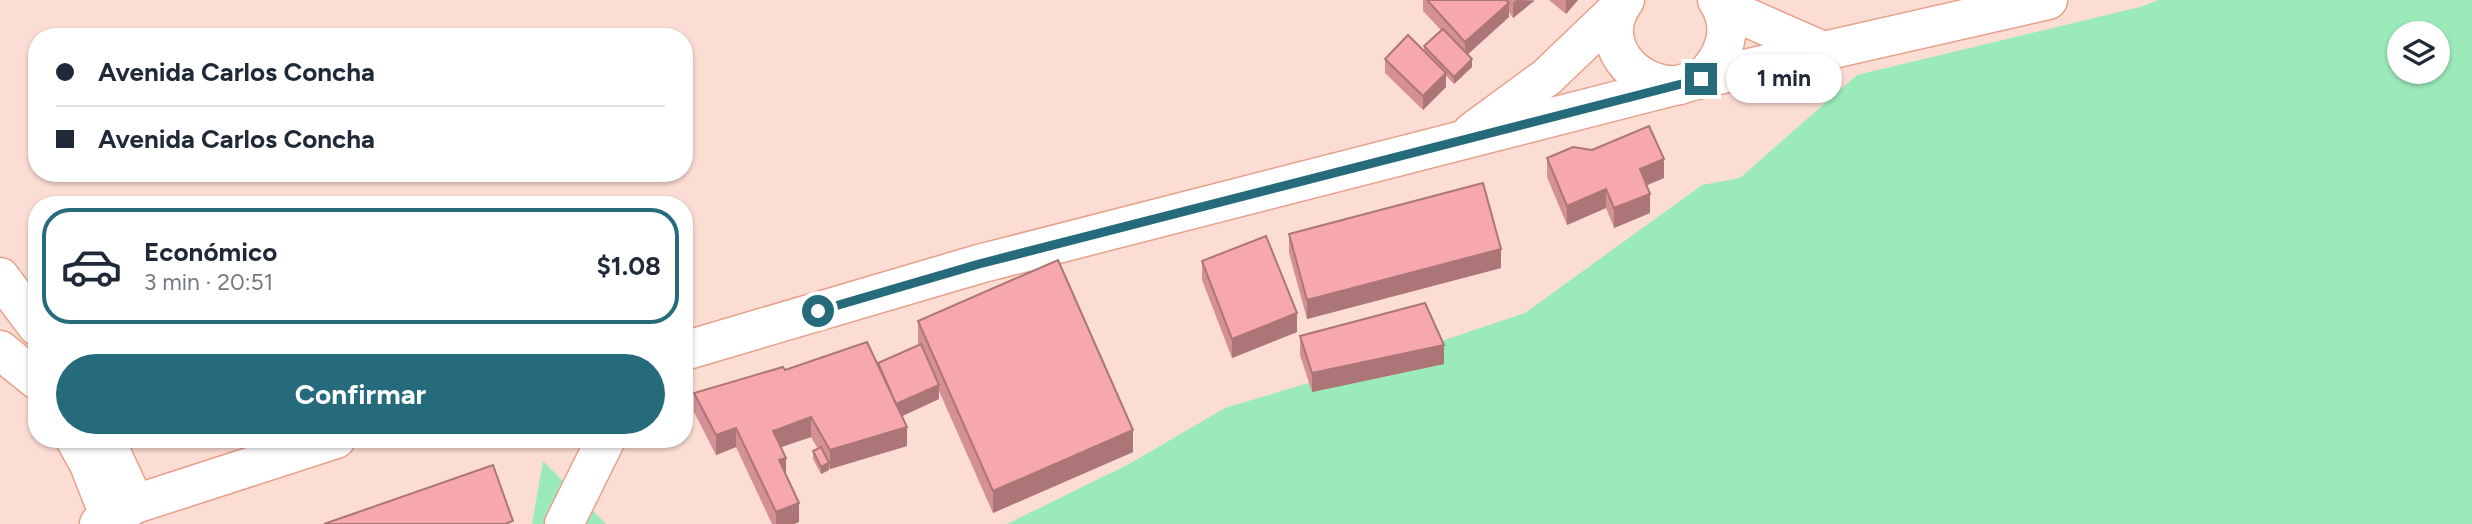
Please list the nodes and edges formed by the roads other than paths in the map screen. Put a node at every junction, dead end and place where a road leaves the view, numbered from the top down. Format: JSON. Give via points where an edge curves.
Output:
{"nodes":[{"id":1,"x":2048,"y":0,"type":"edge"},
{"id":2,"x":1719,"y":3,"type":"edge"},
{"id":3,"x":1622,"y":4,"type":"edge"},
{"id":4,"x":1823,"y":51,"type":"junction"},
{"id":5,"x":1693,"y":82,"type":"junction"},
{"id":6,"x":1457,"y":143,"type":"junction"},
{"id":7,"x":0,"y":277,"type":"edge"},
{"id":8,"x":28,"y":314,"type":"edge"},
{"id":9,"x":693,"y":348,"type":"edge"},
{"id":10,"x":0,"y":350,"type":"edge"},
{"id":11,"x":28,"y":373,"type":"edge"},
{"id":12,"x":80,"y":448,"type":"edge"},
{"id":13,"x":106,"y":448,"type":"edge"},
{"id":14,"x":310,"y":448,"type":"edge"},
{"id":15,"x":602,"y":448,"type":"edge"},
{"id":16,"x":115,"y":515,"type":"edge"},
{"id":17,"x":564,"y":524,"type":"edge"}],
"edges":[{"from":1,"to":4,"type":"street"},
{"from":2,"to":4,"type":"street"},
{"from":2,"to":5,"type":"street","via":[[1726,38],[1713,68]]},
{"from":3,"to":5,"type":"street","via":[[1614,28],[1627,67],[1664,87]]},
{"from":3,"to":6,"type":"street","via":[[1547,77]]},
{"from":4,"to":5,"type":"street"},
{"from":5,"to":6,"type":"street"},
{"from":6,"to":9,"type":"street","via":[[979,264]]},
{"from":7,"to":8,"type":"street"},
{"from":10,"to":11,"type":"street"},
{"from":12,"to":16,"type":"street"},
{"from":13,"to":16,"type":"street"},
{"from":14,"to":16,"type":"street"},
{"from":15,"to":17,"type":"street"}]}
